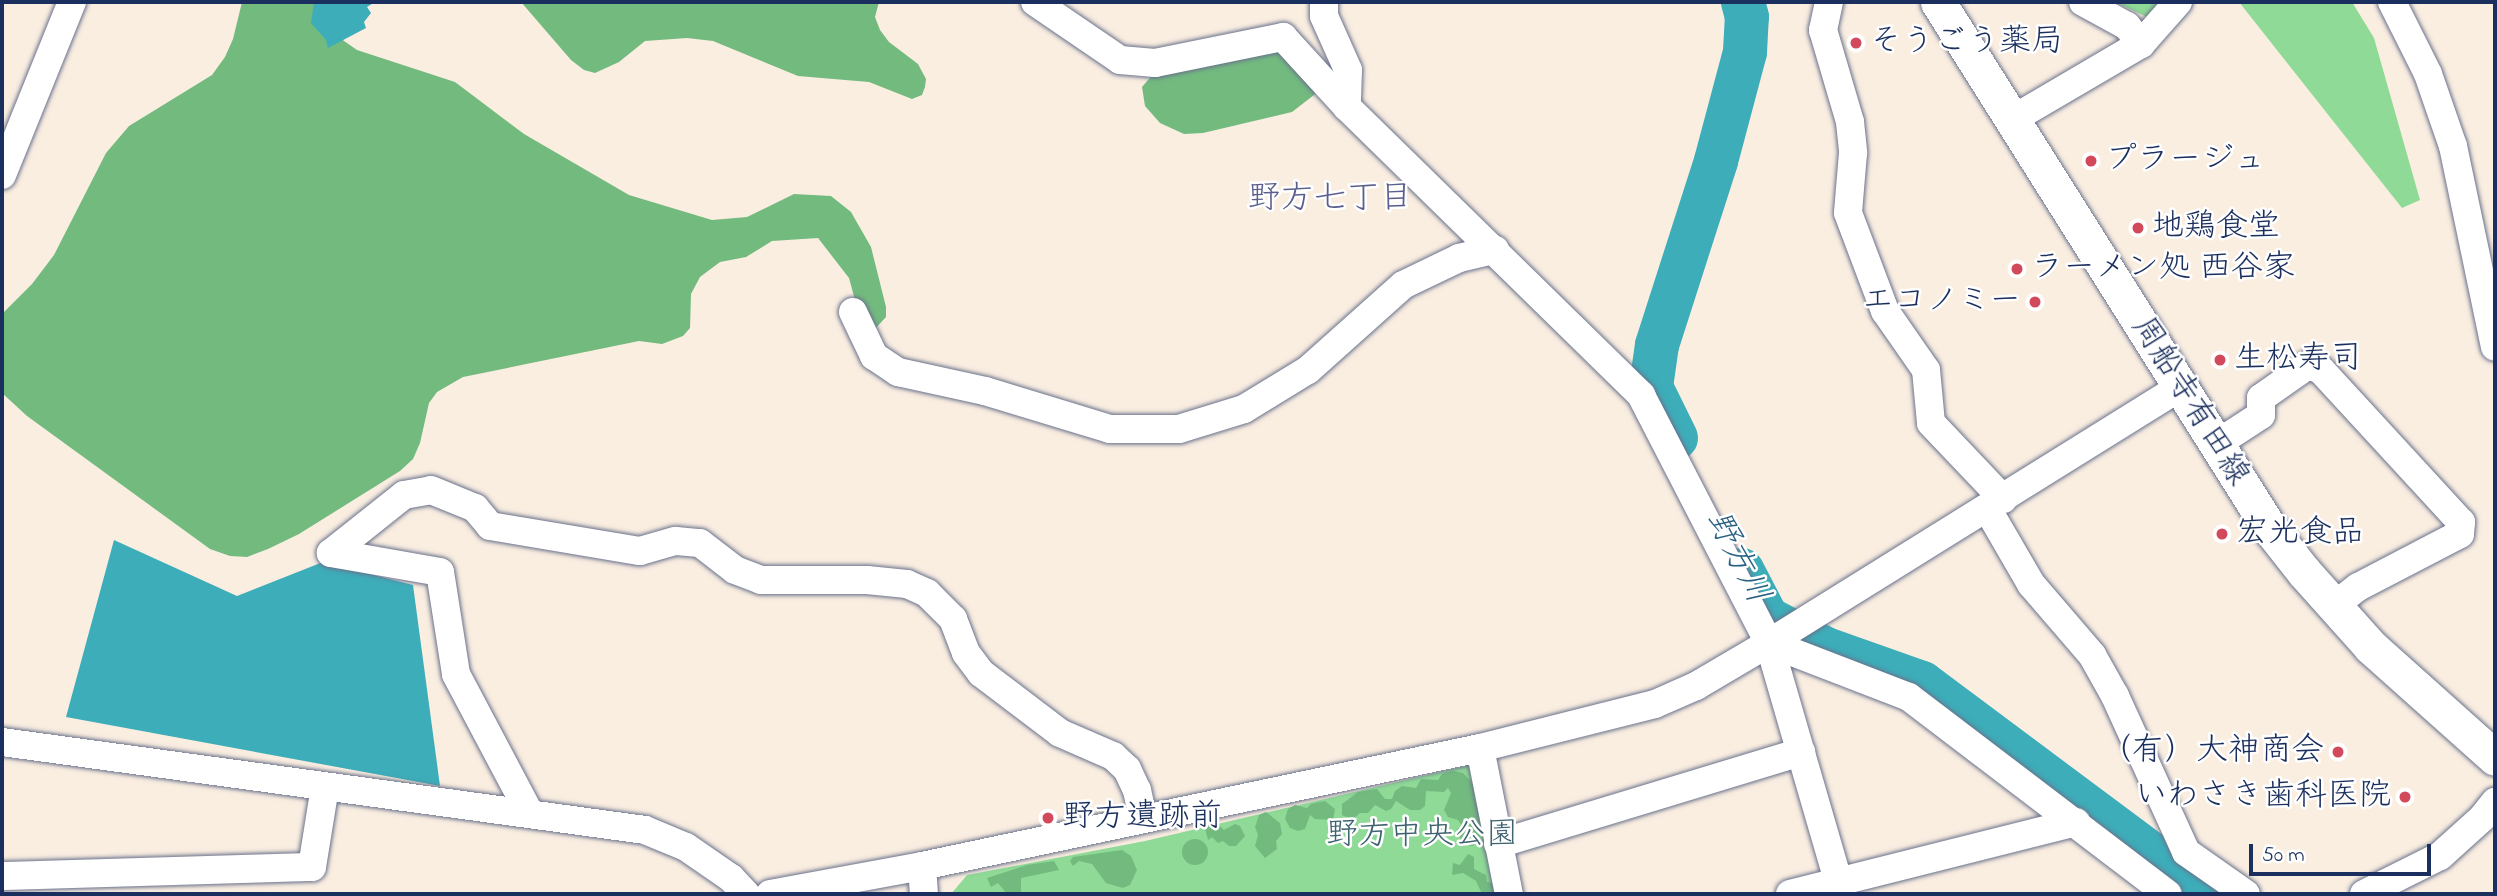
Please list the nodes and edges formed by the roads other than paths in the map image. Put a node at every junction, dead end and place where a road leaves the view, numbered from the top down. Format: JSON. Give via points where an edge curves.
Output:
{"nodes":[{"id":1,"x":72,"y":2,"type":"edge"},
{"id":2,"x":1035,"y":2,"type":"edge"},
{"id":3,"x":1324,"y":2,"type":"edge"},
{"id":4,"x":1829,"y":2,"type":"edge"},
{"id":5,"x":1938,"y":2,"type":"edge"},
{"id":6,"x":2083,"y":2,"type":"edge"},
{"id":7,"x":2178,"y":2,"type":"edge"},
{"id":8,"x":2399,"y":3,"type":"edge"},
{"id":9,"x":2141,"y":44,"type":"junction"},
{"id":10,"x":1347,"y":107,"type":"junction"},
{"id":11,"x":2013,"y":118,"type":"junction"},
{"id":12,"x":2,"y":175,"type":"edge"},
{"id":13,"x":1495,"y":250,"type":"junction"},
{"id":14,"x":853,"y":312,"type":"dead end"},
{"id":15,"x":2495,"y":347,"type":"edge"},
{"id":16,"x":2179,"y":388,"type":"junction"},
{"id":17,"x":2215,"y":445,"type":"junction"},
{"id":18,"x":1995,"y":504,"type":"junction"},
{"id":19,"x":2334,"y":606,"type":"junction"},
{"id":20,"x":1769,"y":643,"type":"junction"},
{"id":21,"x":2,"y":742,"type":"edge"},
{"id":22,"x":1480,"y":748,"type":"junction"},
{"id":23,"x":1801,"y":752,"type":"junction"},
{"id":24,"x":2495,"y":758,"type":"edge"},
{"id":25,"x":325,"y":787,"type":"junction"},
{"id":26,"x":2495,"y":802,"type":"edge"},
{"id":27,"x":530,"y":814,"type":"junction"},
{"id":28,"x":1143,"y":818,"type":"junction"},
{"id":29,"x":2076,"y":822,"type":"junction"},
{"id":30,"x":1498,"y":844,"type":"junction"},
{"id":31,"x":922,"y":866,"type":"junction"},
{"id":32,"x":2,"y":876,"type":"edge"},
{"id":33,"x":1841,"y":888,"type":"edge"},
{"id":34,"x":746,"y":894,"type":"edge"},
{"id":35,"x":770,"y":894,"type":"edge"},
{"id":36,"x":924,"y":894,"type":"edge"},
{"id":37,"x":1509,"y":894,"type":"edge"},
{"id":38,"x":1790,"y":894,"type":"edge"},
{"id":39,"x":2168,"y":894,"type":"edge"},
{"id":40,"x":2246,"y":894,"type":"edge"},
{"id":41,"x":2364,"y":894,"type":"edge"}],
"edges":[{"from":1,"to":12,"type":"street"},
{"from":2,"to":10,"type":"street","via":[[1120,60],[1155,63],[1283,37]]},
{"from":3,"to":10,"type":"street","via":[[1324,16],[1348,70]]},
{"from":4,"to":18,"type":"street","via":[[1824,30],[1850,122],[1853,153],[1849,213],[1885,311],[1926,370],[1931,423]]},
{"from":5,"to":11,"type":"main road","name":"周船寺有田線"},
{"from":6,"to":9,"type":"street","via":[[2127,26]]},
{"from":7,"to":9,"type":"street"},
{"from":8,"to":15,"type":"street","via":[[2453,146]]},
{"from":9,"to":11,"type":"street"},
{"from":10,"to":13,"type":"street"},
{"from":11,"to":16,"type":"main road","name":"周船寺有田線"},
{"from":13,"to":14,"type":"street","via":[[1459,258],[1404,285],[1308,369],[1244,409],[1179,429],[1110,429],[985,391],[898,372],[874,356]]},
{"from":13,"to":20,"type":"street","via":[[1641,395]]},
{"from":16,"to":17,"type":"main road","name":"周船寺有田線"},
{"from":16,"to":18,"type":"street"},
{"from":17,"to":19,"type":"main road","name":"周船寺有田線","via":[[2270,529]]},
{"from":17,"to":19,"type":"street","via":[[2261,415],[2260,398],[2308,365],[2321,370],[2461,522],[2460,534],[2358,587]]},
{"from":18,"to":20,"type":"street"},
{"from":18,"to":40,"type":"street","via":[[2031,584],[2092,656],[2115,696],[2186,852]]},
{"from":19,"to":24,"type":"main road","name":"周船寺有田線","via":[[2371,647]]},
{"from":20,"to":22,"type":"street","via":[[1655,704]]},
{"from":20,"to":23,"type":"street"},
{"from":20,"to":29,"type":"street","via":[[1909,697]]},
{"from":21,"to":25,"type":"street"},
{"from":22,"to":28,"type":"street"},
{"from":22,"to":30,"type":"street"},
{"from":23,"to":30,"type":"street"},
{"from":23,"to":33,"type":"street"},
{"from":25,"to":27,"type":"street"},
{"from":25,"to":32,"type":"street","via":[[312,867]]},
{"from":26,"to":41,"type":"street","via":[[2440,856]]},
{"from":27,"to":28,"type":"street","via":[[456,674],[440,572],[331,553],[404,495],[430,491],[475,508],[489,526],[640,551],[676,541],[700,543],[735,570],[761,580],[907,583],[927,593],[953,619],[966,653],[981,673],[1060,733],[1113,756],[1137,790]]},
{"from":27,"to":34,"type":"street","via":[[645,830],[686,847]]},
{"from":28,"to":31,"type":"street"},
{"from":29,"to":33,"type":"street"},
{"from":29,"to":39,"type":"street"},
{"from":30,"to":37,"type":"street"},
{"from":31,"to":35,"type":"street"},
{"from":31,"to":36,"type":"street"},
{"from":33,"to":38,"type":"street"}]}
